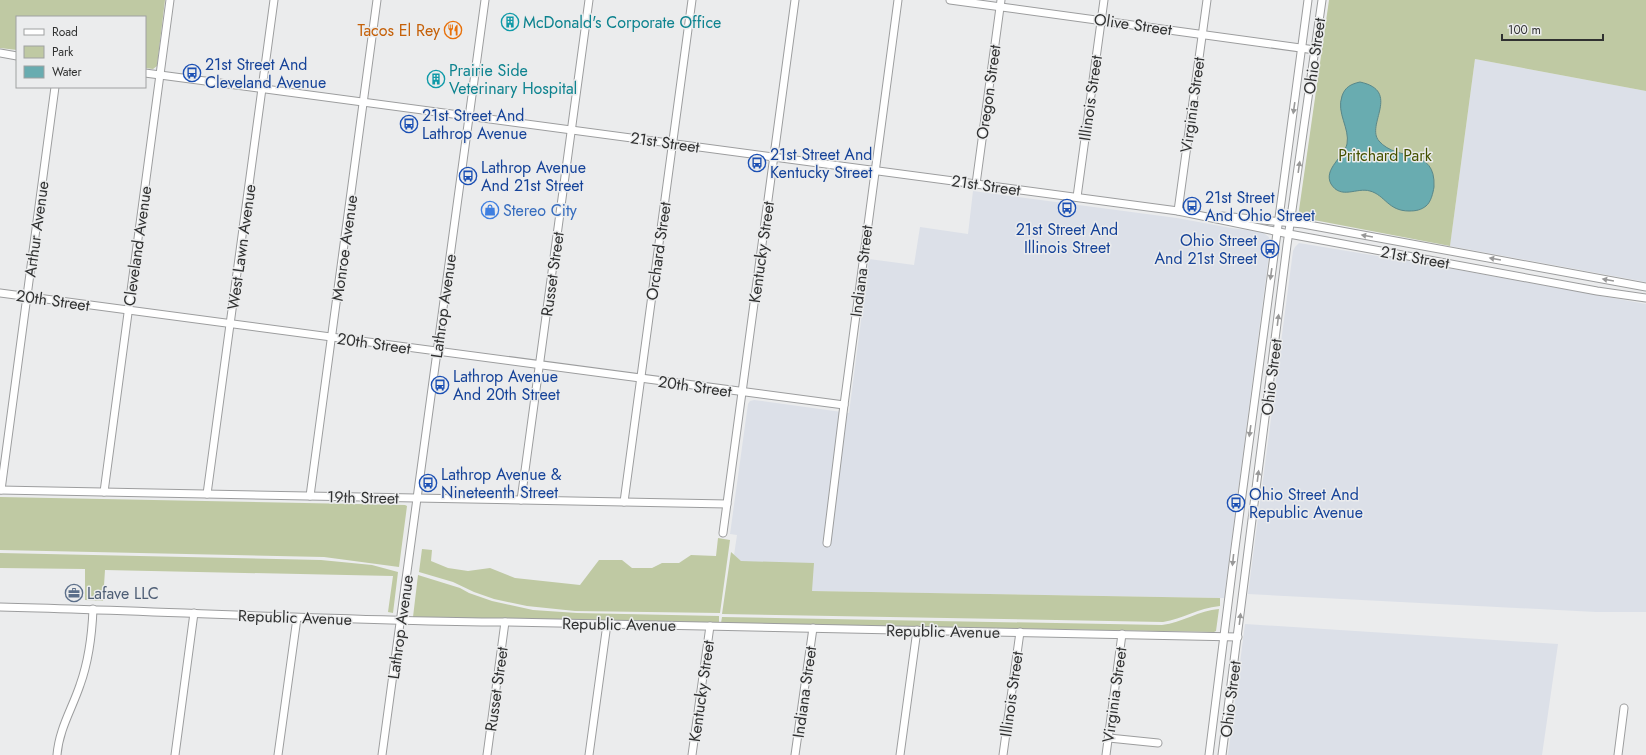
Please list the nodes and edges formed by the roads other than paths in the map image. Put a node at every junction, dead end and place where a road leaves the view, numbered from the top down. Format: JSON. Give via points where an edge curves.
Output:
{"nodes":[{"id":1,"x":170,"y":0,"type":"edge"},
{"id":2,"x":274,"y":0,"type":"edge"},
{"id":3,"x":377,"y":0,"type":"edge"},
{"id":4,"x":484,"y":0,"type":"edge"},
{"id":5,"x":589,"y":0,"type":"edge"},
{"id":6,"x":692,"y":0,"type":"edge"},
{"id":7,"x":795,"y":0,"type":"edge"},
{"id":8,"x":898,"y":0,"type":"edge"},
{"id":9,"x":950,"y":0,"type":"edge"},
{"id":10,"x":1104,"y":0,"type":"edge"},
{"id":11,"x":1206,"y":0,"type":"edge"},
{"id":12,"x":1308,"y":0,"type":"edge"},
{"id":13,"x":1322,"y":0,"type":"edge"},
{"id":14,"x":1000,"y":3,"type":"edge"},
{"id":15,"x":1101,"y":20,"type":"junction"},
{"id":16,"x":1202,"y":34,"type":"junction"},
{"id":17,"x":1302,"y":48,"type":"junction"},
{"id":18,"x":1315,"y":50,"type":"junction"},
{"id":19,"x":0,"y":53,"type":"edge"},
{"id":20,"x":16,"y":56,"type":"edge"},
{"id":21,"x":146,"y":73,"type":"edge"},
{"id":22,"x":160,"y":75,"type":"junction"},
{"id":23,"x":55,"y":88,"type":"edge"},
{"id":24,"x":262,"y":88,"type":"junction"},
{"id":25,"x":363,"y":102,"type":"junction"},
{"id":26,"x":469,"y":116,"type":"junction"},
{"id":27,"x":571,"y":130,"type":"junction"},
{"id":28,"x":672,"y":143,"type":"junction"},
{"id":29,"x":774,"y":157,"type":"junction"},
{"id":30,"x":875,"y":170,"type":"junction"},
{"id":31,"x":976,"y":184,"type":"junction"},
{"id":32,"x":1077,"y":197,"type":"junction"},
{"id":33,"x":1182,"y":212,"type":"junction"},
{"id":34,"x":1278,"y":222,"type":"junction"},
{"id":35,"x":1291,"y":223,"type":"junction"},
{"id":36,"x":1277,"y":231,"type":"junction"},
{"id":37,"x":1289,"y":234,"type":"junction"},
{"id":38,"x":1646,"y":287,"type":"edge"},
{"id":39,"x":0,"y":293,"type":"edge"},
{"id":40,"x":27,"y":296,"type":"junction"},
{"id":41,"x":1646,"y":298,"type":"edge"},
{"id":42,"x":129,"y":310,"type":"junction"},
{"id":43,"x":230,"y":324,"type":"junction"},
{"id":44,"x":332,"y":337,"type":"junction"},
{"id":45,"x":437,"y":351,"type":"junction"},
{"id":46,"x":540,"y":365,"type":"junction"},
{"id":47,"x":641,"y":378,"type":"junction"},
{"id":48,"x":742,"y":392,"type":"junction"},
{"id":49,"x":1255,"y":392,"type":"junction"},
{"id":50,"x":1269,"y":394,"type":"junction"},
{"id":51,"x":844,"y":406,"type":"junction"},
{"id":52,"x":0,"y":490,"type":"edge"},
{"id":53,"x":104,"y":492,"type":"junction"},
{"id":54,"x":208,"y":494,"type":"junction"},
{"id":55,"x":310,"y":496,"type":"junction"},
{"id":56,"x":417,"y":498,"type":"junction"},
{"id":57,"x":521,"y":500,"type":"junction"},
{"id":58,"x":624,"y":502,"type":"junction"},
{"id":59,"x":726,"y":504,"type":"junction"},
{"id":60,"x":1238,"y":521,"type":"junction"},
{"id":61,"x":1252,"y":523,"type":"junction"},
{"id":62,"x":722,"y":533,"type":"dead end"},
{"id":63,"x":827,"y":543,"type":"dead end"},
{"id":64,"x":0,"y":607,"type":"edge"},
{"id":65,"x":93,"y":609,"type":"junction"},
{"id":66,"x":194,"y":613,"type":"junction"},
{"id":67,"x":296,"y":618,"type":"junction"},
{"id":68,"x":400,"y":622,"type":"junction"},
{"id":69,"x":504,"y":622,"type":"junction"},
{"id":70,"x":607,"y":624,"type":"junction"},
{"id":71,"x":710,"y":626,"type":"junction"},
{"id":72,"x":812,"y":628,"type":"junction"},
{"id":73,"x":917,"y":630,"type":"junction"},
{"id":74,"x":1020,"y":632,"type":"junction"},
{"id":75,"x":1122,"y":634,"type":"junction"},
{"id":76,"x":1224,"y":637,"type":"junction"},
{"id":77,"x":1238,"y":637,"type":"junction"},
{"id":78,"x":1624,"y":708,"type":"dead end"},
{"id":79,"x":1109,"y":738,"type":"junction"},
{"id":80,"x":1158,"y":743,"type":"dead end"},
{"id":81,"x":57,"y":755,"type":"edge"},
{"id":82,"x":175,"y":755,"type":"edge"},
{"id":83,"x":278,"y":755,"type":"edge"},
{"id":84,"x":382,"y":755,"type":"edge"},
{"id":85,"x":487,"y":755,"type":"edge"},
{"id":86,"x":590,"y":755,"type":"edge"},
{"id":87,"x":692,"y":755,"type":"edge"},
{"id":88,"x":795,"y":755,"type":"edge"},
{"id":89,"x":900,"y":755,"type":"edge"},
{"id":90,"x":1003,"y":755,"type":"edge"},
{"id":91,"x":1106,"y":755,"type":"edge"},
{"id":92,"x":1209,"y":755,"type":"edge"},
{"id":93,"x":1222,"y":755,"type":"edge"},
{"id":94,"x":1618,"y":755,"type":"edge"}],
"edges":[{"from":1,"to":22,"type":"street","name":"Cleveland Avenue"},
{"from":2,"to":24,"type":"street","name":"West Lawn Avenue"},
{"from":3,"to":25,"type":"street","name":"Monroe Avenue"},
{"from":4,"to":26,"type":"street","name":"Lathrop Avenue"},
{"from":5,"to":27,"type":"street","name":"Russet Street"},
{"from":6,"to":28,"type":"street","name":"Orchard Street"},
{"from":7,"to":29,"type":"street","name":"Kentucky Street"},
{"from":8,"to":30,"type":"street","name":"Indiana Street"},
{"from":9,"to":14,"type":"street","name":"Olive Street"},
{"from":10,"to":15,"type":"street","name":"Illinois Street"},
{"from":11,"to":16,"type":"street","name":"Virginia Street"},
{"from":12,"to":17,"type":"street","name":"Ohio Street"},
{"from":13,"to":18,"type":"street","name":"Ohio Street"},
{"from":14,"to":15,"type":"street","name":"Olive Street"},
{"from":14,"to":31,"type":"street","name":"Oregon Street"},
{"from":15,"to":16,"type":"street","name":"Olive Street"},
{"from":15,"to":32,"type":"street","name":"Illinois Street"},
{"from":16,"to":17,"type":"street","name":"Olive Street"},
{"from":16,"to":33,"type":"street","name":"Virginia Street"},
{"from":17,"to":18,"type":"street","name":"Olive Street"},
{"from":17,"to":34,"type":"street","name":"Ohio Street","one_way":true},
{"from":35,"to":18,"type":"street","name":"Ohio Street","one_way":true},
{"from":19,"to":20,"type":"street"},
{"from":21,"to":22,"type":"street","name":"21st Street"},
{"from":22,"to":24,"type":"street","name":"21st Street"},
{"from":22,"to":42,"type":"street","name":"Cleveland Avenue"},
{"from":23,"to":40,"type":"street","name":"Arthur Avenue"},
{"from":24,"to":25,"type":"street","name":"21st Street"},
{"from":24,"to":43,"type":"street","name":"West Lawn Avenue"},
{"from":25,"to":26,"type":"street","name":"21st Street"},
{"from":25,"to":44,"type":"street","name":"Monroe Avenue"},
{"from":26,"to":27,"type":"street","name":"21st Street"},
{"from":26,"to":45,"type":"street","name":"Lathrop Avenue"},
{"from":27,"to":28,"type":"street","name":"21st Street"},
{"from":27,"to":46,"type":"street","name":"Russet Street"},
{"from":28,"to":29,"type":"street","name":"21st Street"},
{"from":28,"to":47,"type":"street","name":"Orchard Street"},
{"from":29,"to":30,"type":"street","name":"21st Street"},
{"from":29,"to":48,"type":"street","name":"Kentucky Street"},
{"from":30,"to":31,"type":"street","name":"21st Street"},
{"from":30,"to":51,"type":"street","name":"Indiana Street"},
{"from":31,"to":32,"type":"street","name":"21st Street"},
{"from":32,"to":33,"type":"street","name":"21st Street"},
{"from":33,"to":34,"type":"street","name":"21st Street"},
{"from":33,"to":36,"type":"street","name":"21st Street"},
{"from":34,"to":35,"type":"street","name":"21st Street"},
{"from":34,"to":36,"type":"street","name":"Ohio Street"},
{"from":35,"to":37,"type":"street","name":"Ohio Street"},
{"from":38,"to":35,"type":"street","name":"21st Street","one_way":true},
{"from":36,"to":37,"type":"street","name":"21st Street"},
{"from":36,"to":49,"type":"street","name":"Ohio Street","one_way":true},
{"from":37,"to":41,"type":"street","name":"21st Street"},
{"from":50,"to":37,"type":"street","name":"Ohio Street","one_way":true},
{"from":39,"to":40,"type":"street","name":"20th Street"},
{"from":40,"to":42,"type":"street","name":"20th Street"},
{"from":40,"to":52,"type":"street","name":"Arthur Avenue"},
{"from":42,"to":43,"type":"street","name":"20th Street"},
{"from":42,"to":53,"type":"street","name":"Cleveland Avenue"},
{"from":43,"to":44,"type":"street","name":"20th Street"},
{"from":43,"to":54,"type":"street","name":"West Lawn Avenue"},
{"from":44,"to":45,"type":"street","name":"20th Street"},
{"from":44,"to":55,"type":"street","name":"Monroe Avenue"},
{"from":45,"to":46,"type":"street","name":"20th Street"},
{"from":45,"to":56,"type":"street","name":"Lathrop Avenue"},
{"from":46,"to":47,"type":"street","name":"20th Street"},
{"from":46,"to":57,"type":"street","name":"Russet Street"},
{"from":47,"to":48,"type":"street","name":"20th Street"},
{"from":47,"to":58,"type":"street","name":"Orchard Street"},
{"from":48,"to":51,"type":"street","name":"20th Street"},
{"from":48,"to":59,"type":"street","name":"Kentucky Street"},
{"from":49,"to":50,"type":"street"},
{"from":49,"to":60,"type":"street","name":"Ohio Street","one_way":true},
{"from":61,"to":50,"type":"street","name":"Ohio Street","one_way":true},
{"from":51,"to":63,"type":"street","name":"Indiana Street"},
{"from":52,"to":53,"type":"street","name":"19th Street"},
{"from":53,"to":54,"type":"street","name":"19th Street"},
{"from":54,"to":55,"type":"street","name":"19th Street"},
{"from":55,"to":56,"type":"street","name":"19th Street"},
{"from":56,"to":57,"type":"street","name":"19th Street"},
{"from":56,"to":68,"type":"street","name":"Lathrop Avenue"},
{"from":57,"to":58,"type":"street","name":"19th Street"},
{"from":58,"to":59,"type":"street","name":"19th Street"},
{"from":59,"to":62,"type":"street","name":"Kentucky Street"},
{"from":60,"to":61,"type":"street"},
{"from":60,"to":76,"type":"street","name":"Ohio Street","one_way":true},
{"from":77,"to":61,"type":"street","name":"Ohio Street","one_way":true},
{"from":64,"to":65,"type":"street","name":"Republic Avenue"},
{"from":65,"to":66,"type":"street","name":"Republic Avenue"},
{"from":65,"to":81,"type":"street","via":[[90,653],[63,727]]},
{"from":66,"to":67,"type":"street","name":"Republic Avenue"},
{"from":66,"to":82,"type":"street"},
{"from":67,"to":68,"type":"street","name":"Republic Avenue"},
{"from":67,"to":83,"type":"street"},
{"from":68,"to":69,"type":"street","name":"Republic Avenue"},
{"from":68,"to":84,"type":"street","name":"Lathrop Avenue"},
{"from":69,"to":70,"type":"street","name":"Republic Avenue"},
{"from":69,"to":85,"type":"street","name":"Russet Street"},
{"from":70,"to":71,"type":"street","name":"Republic Avenue"},
{"from":70,"to":86,"type":"street"},
{"from":71,"to":72,"type":"street","name":"Republic Avenue"},
{"from":71,"to":87,"type":"street","name":"Kentucky Street"},
{"from":72,"to":73,"type":"street","name":"Republic Avenue"},
{"from":72,"to":88,"type":"street","name":"Indiana Street"},
{"from":73,"to":74,"type":"street","name":"Republic Avenue"},
{"from":73,"to":89,"type":"street"},
{"from":74,"to":75,"type":"street","name":"Republic Avenue"},
{"from":74,"to":90,"type":"street","name":"Illinois Street"},
{"from":75,"to":76,"type":"street","name":"Republic Avenue"},
{"from":75,"to":79,"type":"street","name":"Virginia Street"},
{"from":76,"to":77,"type":"street","name":"Republic Avenue"},
{"from":76,"to":92,"type":"street","name":"Ohio Street"},
{"from":77,"to":93,"type":"street","name":"Ohio Street"},
{"from":78,"to":94,"type":"street"},
{"from":79,"to":80,"type":"street"},
{"from":79,"to":91,"type":"street","name":"Virginia Street"}]}
